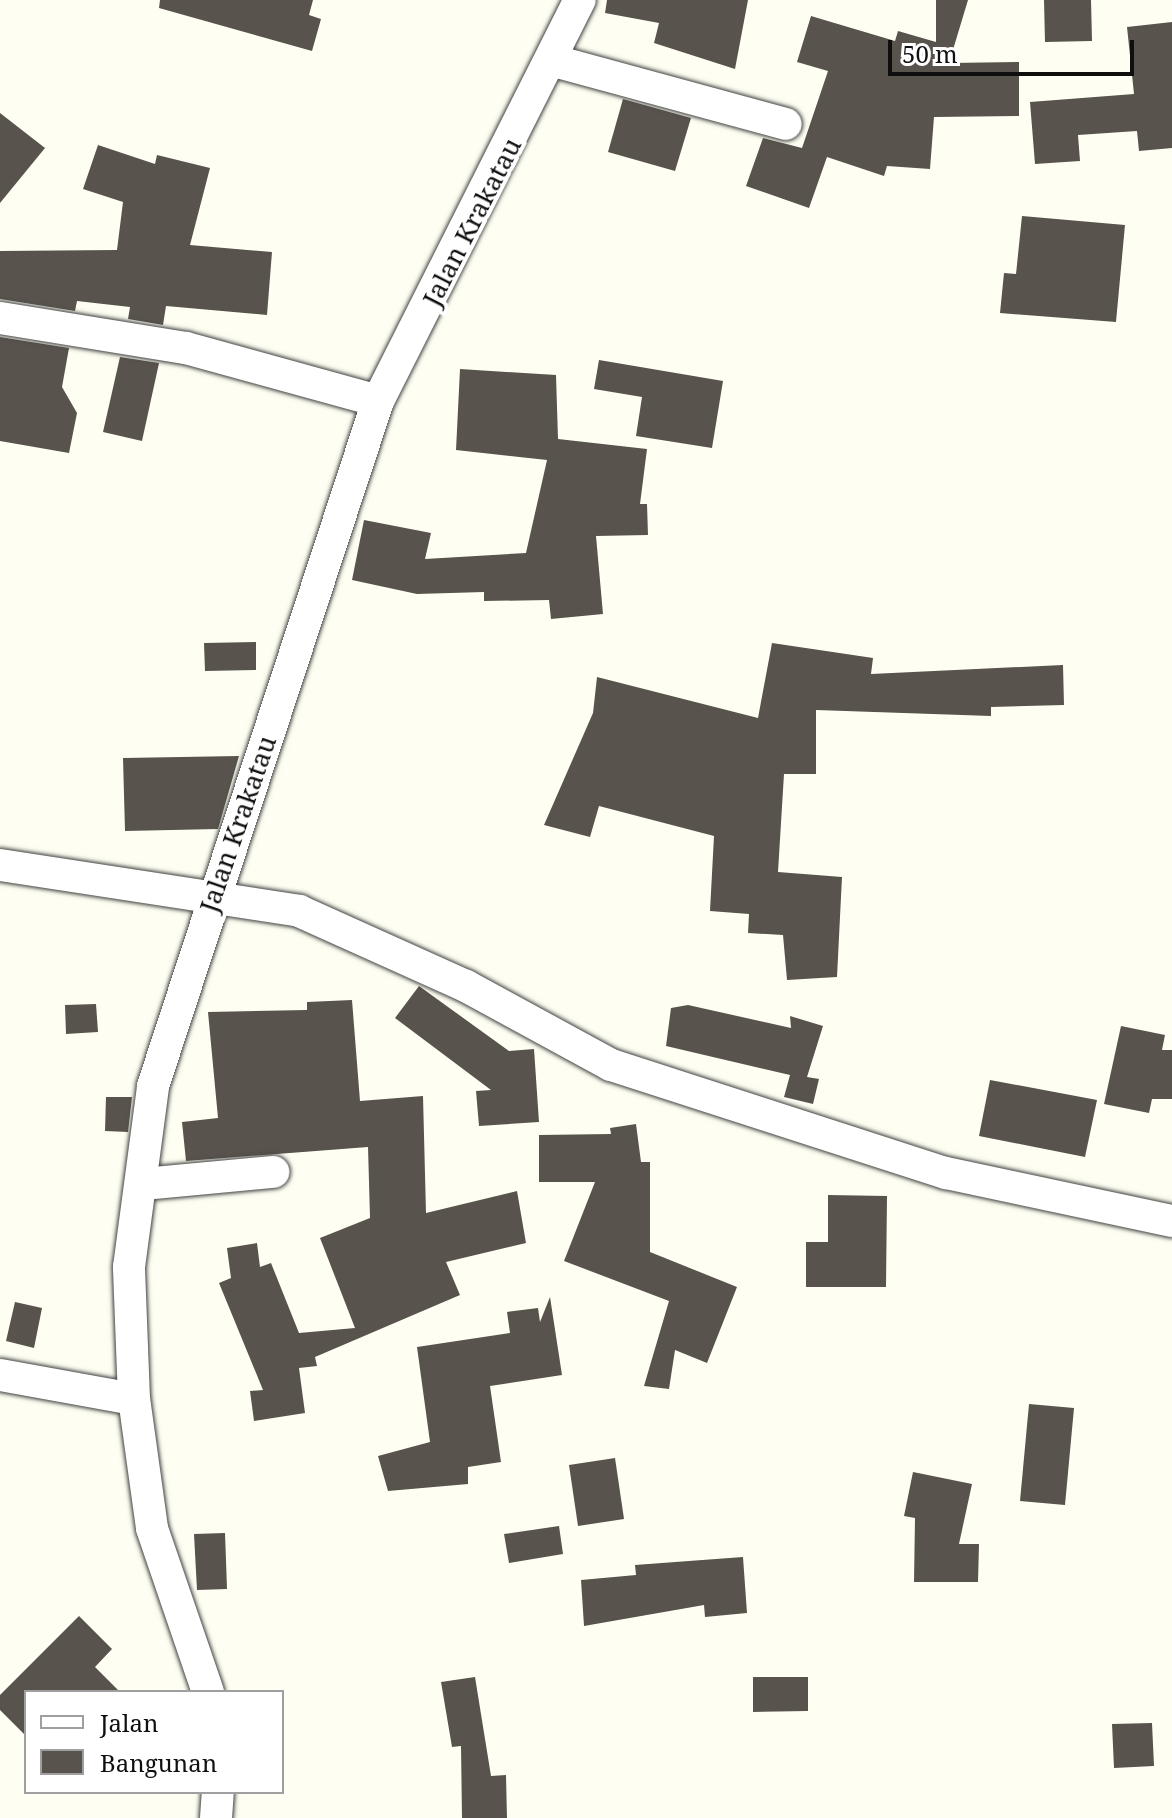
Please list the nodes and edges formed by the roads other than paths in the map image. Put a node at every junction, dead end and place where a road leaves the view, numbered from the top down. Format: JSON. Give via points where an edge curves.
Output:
{"nodes":[{"id":1,"x":580,"y":0,"type":"edge"},
{"id":2,"x":554,"y":61,"type":"junction"},
{"id":3,"x":786,"y":124,"type":"dead end"},
{"id":4,"x":0,"y":318,"type":"edge"},
{"id":5,"x":378,"y":401,"type":"junction"},
{"id":6,"x":0,"y":865,"type":"edge"},
{"id":7,"x":212,"y":895,"type":"junction"},
{"id":8,"x":273,"y":1172,"type":"dead end"},
{"id":9,"x":143,"y":1184,"type":"junction"},
{"id":10,"x":1172,"y":1221,"type":"edge"},
{"id":11,"x":0,"y":1375,"type":"edge"},
{"id":12,"x":134,"y":1399,"type":"junction"},
{"id":13,"x":207,"y":1690,"type":"edge"},
{"id":14,"x":218,"y":1794,"type":"edge"},
{"id":15,"x":216,"y":1818,"type":"edge"}],
"edges":[{"from":1,"to":2,"type":"street","name":"Jalan Krakatau"},
{"from":2,"to":3,"type":"street"},
{"from":2,"to":5,"type":"street","name":"Jalan Krakatau"},
{"from":4,"to":5,"type":"street","via":[[186,348]]},
{"from":5,"to":7,"type":"street","name":"Jalan Krakatau","via":[[250,803]]},
{"from":6,"to":7,"type":"street"},
{"from":7,"to":9,"type":"street","name":"Jalan Krakatau","via":[[153,1086]]},
{"from":7,"to":10,"type":"street","via":[[299,911],[373,941],[611,1065],[946,1173]]},
{"from":8,"to":9,"type":"street"},
{"from":9,"to":12,"type":"street","name":"Jalan Krakatau","via":[[129,1267]]},
{"from":11,"to":12,"type":"street"},
{"from":12,"to":13,"type":"street","name":"Jalan Krakatau","via":[[152,1528]]},
{"from":14,"to":15,"type":"street"}]}
